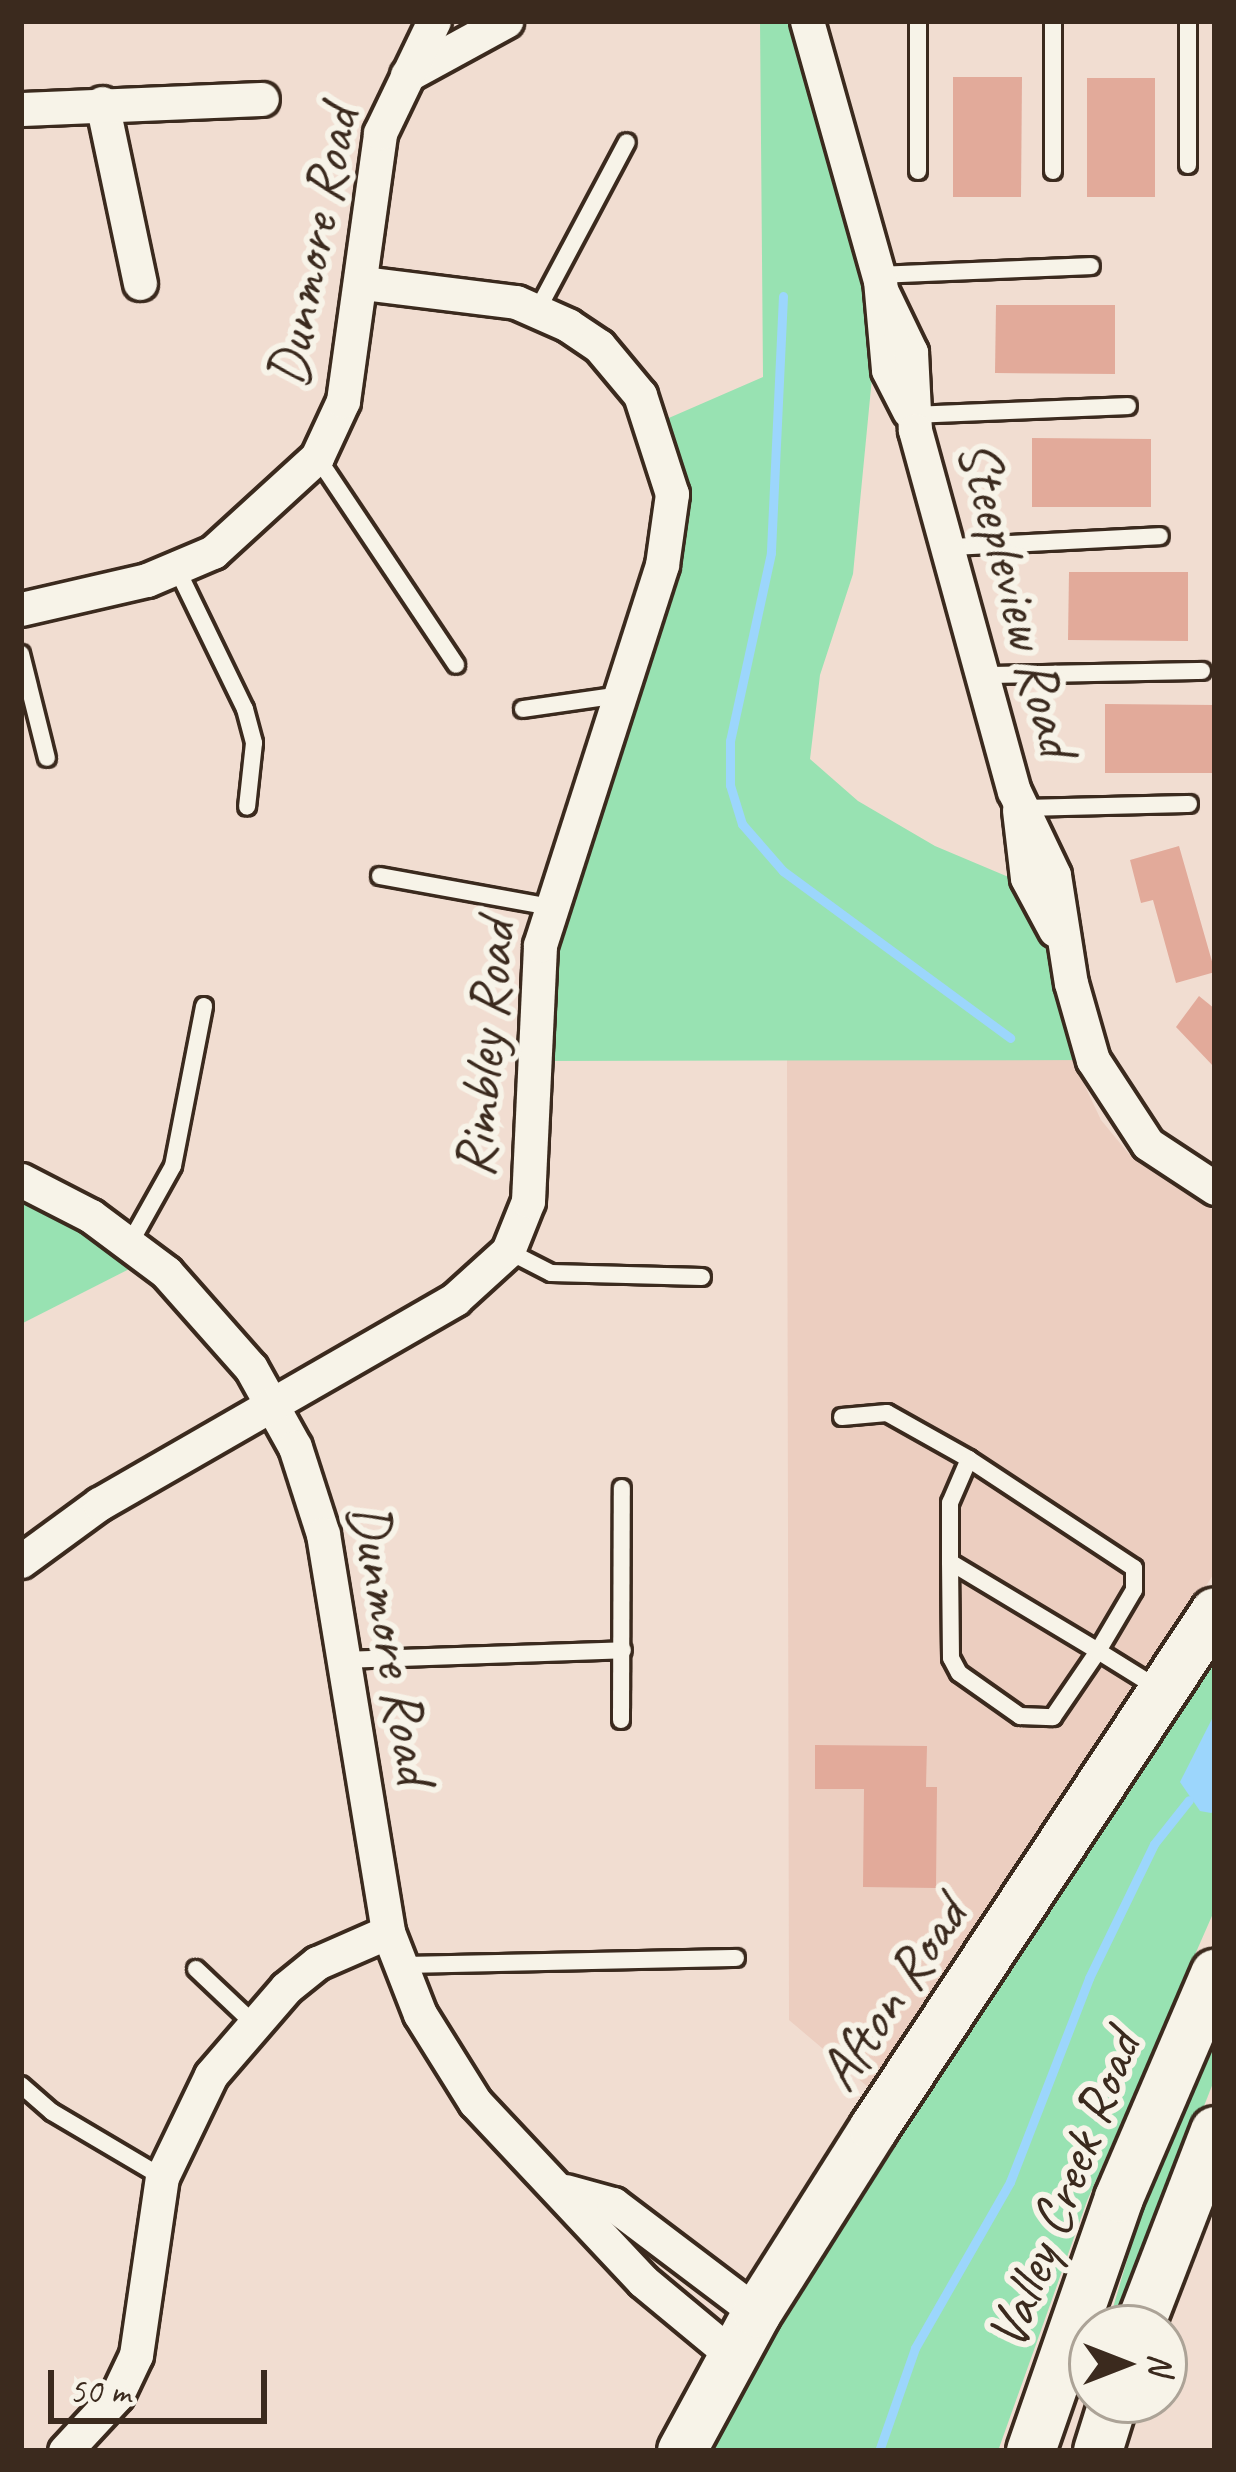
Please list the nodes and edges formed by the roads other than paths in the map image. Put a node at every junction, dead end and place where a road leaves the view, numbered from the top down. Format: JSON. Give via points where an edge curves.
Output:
{"nodes":[{"id":1,"x":434,"y":21,"type":"edge"},
{"id":2,"x":506,"y":21,"type":"edge"},
{"id":3,"x":807,"y":21,"type":"edge"},
{"id":4,"x":917,"y":21,"type":"edge"},
{"id":5,"x":1053,"y":21,"type":"edge"},
{"id":6,"x":1188,"y":21,"type":"edge"},
{"id":7,"x":407,"y":75,"type":"junction"},
{"id":8,"x":262,"y":99,"type":"dead end"},
{"id":9,"x":102,"y":103,"type":"junction"},
{"id":10,"x":21,"y":109,"type":"edge"},
{"id":11,"x":627,"y":142,"type":"dead end"},
{"id":12,"x":1188,"y":165,"type":"dead end"},
{"id":13,"x":917,"y":172,"type":"dead end"},
{"id":14,"x":1053,"y":172,"type":"dead end"},
{"id":15,"x":1091,"y":266,"type":"dead end"},
{"id":16,"x":140,"y":283,"type":"dead end"},
{"id":17,"x":364,"y":283,"type":"junction"},
{"id":18,"x":880,"y":284,"type":"junction"},
{"id":19,"x":537,"y":310,"type":"junction"},
{"id":20,"x":1128,"y":406,"type":"dead end"},
{"id":21,"x":911,"y":416,"type":"junction"},
{"id":22,"x":317,"y":457,"type":"junction"},
{"id":23,"x":1160,"y":536,"type":"dead end"},
{"id":24,"x":950,"y":547,"type":"junction"},
{"id":25,"x":176,"y":567,"type":"junction"},
{"id":26,"x":21,"y":609,"type":"edge"},
{"id":27,"x":21,"y":654,"type":"edge"},
{"id":28,"x":456,"y":665,"type":"dead end"},
{"id":29,"x":1202,"y":671,"type":"dead end"},
{"id":30,"x":986,"y":676,"type":"junction"},
{"id":31,"x":620,"y":695,"type":"junction"},
{"id":32,"x":523,"y":709,"type":"dead end"},
{"id":33,"x":47,"y":758,"type":"dead end"},
{"id":34,"x":1189,"y":803,"type":"dead end"},
{"id":35,"x":248,"y":807,"type":"dead end"},
{"id":36,"x":1019,"y":808,"type":"junction"},
{"id":37,"x":380,"y":876,"type":"dead end"},
{"id":38,"x":550,"y":907,"type":"junction"},
{"id":39,"x":204,"y":1006,"type":"dead end"},
{"id":40,"x":21,"y":1180,"type":"edge"},
{"id":41,"x":1215,"y":1188,"type":"edge"},
{"id":42,"x":130,"y":1243,"type":"junction"},
{"id":43,"x":508,"y":1251,"type":"junction"},
{"id":44,"x":702,"y":1277,"type":"dead end"},
{"id":45,"x":272,"y":1403,"type":"junction"},
{"id":46,"x":842,"y":1417,"type":"dead end"},
{"id":47,"x":968,"y":1460,"type":"junction"},
{"id":48,"x":622,"y":1488,"type":"dead end"},
{"id":49,"x":21,"y":1561,"type":"edge"},
{"id":50,"x":950,"y":1562,"type":"junction"},
{"id":51,"x":1215,"y":1612,"type":"edge"},
{"id":52,"x":622,"y":1650,"type":"junction"},
{"id":53,"x":1098,"y":1651,"type":"junction"},
{"id":54,"x":343,"y":1660,"type":"junction"},
{"id":55,"x":1165,"y":1693,"type":"junction"},
{"id":56,"x":621,"y":1720,"type":"dead end"},
{"id":57,"x":388,"y":1932,"type":"junction"},
{"id":58,"x":736,"y":1958,"type":"dead end"},
{"id":59,"x":400,"y":1965,"type":"junction"},
{"id":60,"x":196,"y":1969,"type":"dead end"},
{"id":61,"x":1215,"y":1974,"type":"edge"},
{"id":62,"x":252,"y":2022,"type":"junction"},
{"id":63,"x":21,"y":2085,"type":"edge"},
{"id":64,"x":1215,"y":2131,"type":"edge"},
{"id":65,"x":163,"y":2177,"type":"junction"},
{"id":66,"x":565,"y":2191,"type":"junction"},
{"id":67,"x":1148,"y":2304,"type":"edge"},
{"id":68,"x":757,"y":2313,"type":"junction"},
{"id":69,"x":732,"y":2355,"type":"junction"},
{"id":70,"x":65,"y":2451,"type":"edge"},
{"id":71,"x":682,"y":2451,"type":"edge"},
{"id":72,"x":1031,"y":2451,"type":"edge"}],
"edges":[{"from":1,"to":7,"type":"street","name":"Dunmore Road"},
{"from":2,"to":7,"type":"street","name":"Dunmore Road"},
{"from":3,"to":18,"type":"street","name":"Steepleview Road"},
{"from":4,"to":13,"type":"lane"},
{"from":5,"to":14,"type":"lane"},
{"from":6,"to":12,"type":"lane"},
{"from":7,"to":17,"type":"street","name":"Dunmore Road","via":[[380,134]]},
{"from":8,"to":9,"type":"street"},
{"from":9,"to":10,"type":"street"},
{"from":9,"to":16,"type":"street"},
{"from":11,"to":19,"type":"lane"},
{"from":15,"to":18,"type":"lane"},
{"from":17,"to":19,"type":"street","name":"Rimbley Road"},
{"from":17,"to":22,"type":"street","name":"Dunmore Road","via":[[343,401]]},
{"from":18,"to":21,"type":"street","name":"Steepleview Road","via":[[911,352]]},
{"from":19,"to":31,"type":"street","name":"Rimbley Road","via":[[599,346],[618,367],[655,424],[665,459],[671,529]]},
{"from":20,"to":21,"type":"lane"},
{"from":21,"to":24,"type":"street","name":"Steepleview Road"},
{"from":22,"to":25,"type":"street","name":"Dunmore Road","via":[[212,552]]},
{"from":22,"to":28,"type":"lane"},
{"from":23,"to":24,"type":"lane"},
{"from":24,"to":30,"type":"street","name":"Steepleview Road"},
{"from":25,"to":26,"type":"street","name":"Dunmore Road"},
{"from":25,"to":35,"type":"lane","via":[[245,709],[254,743]]},
{"from":27,"to":33,"type":"lane"},
{"from":29,"to":30,"type":"lane"},
{"from":30,"to":36,"type":"street","name":"Steepleview Road"},
{"from":31,"to":32,"type":"lane"},
{"from":31,"to":38,"type":"street","name":"Rimbley Road"},
{"from":34,"to":36,"type":"lane"},
{"from":36,"to":41,"type":"street","name":"Steepleview Road","via":[[1047,854],[1084,1033],[1120,1111],[1184,1174]]},
{"from":37,"to":38,"type":"lane"},
{"from":38,"to":43,"type":"street","name":"Rimbley Road","via":[[537,985],[532,1174]]},
{"from":39,"to":42,"type":"lane","via":[[173,1166]]},
{"from":40,"to":42,"type":"street","name":"Dunmore Road"},
{"from":42,"to":45,"type":"street","name":"Dunmore Road","via":[[197,1300]]},
{"from":43,"to":44,"type":"lane","via":[[551,1274]]},
{"from":43,"to":45,"type":"street","name":"Rimbley Road","via":[[455,1299]]},
{"from":45,"to":49,"type":"street","name":"Rimbley Road","via":[[99,1504]]},
{"from":45,"to":54,"type":"street","name":"Dunmore Road","via":[[310,1484]]},
{"from":46,"to":47,"type":"lane","via":[[887,1413]]},
{"from":47,"to":50,"type":"lane","via":[[950,1503]]},
{"from":47,"to":53,"type":"lane","via":[[1134,1568],[1134,1590]]},
{"from":48,"to":52,"type":"lane"},
{"from":50,"to":53,"type":"lane"},
{"from":50,"to":53,"type":"lane","via":[[950,1658],[1019,1716],[1053,1717]]},
{"from":51,"to":55,"type":"street","name":"Afton Road"},
{"from":52,"to":54,"type":"lane"},
{"from":52,"to":56,"type":"lane"},
{"from":53,"to":55,"type":"lane"},
{"from":54,"to":57,"type":"street","name":"Dunmore Road"},
{"from":55,"to":68,"type":"street","name":"Afton Road"},
{"from":57,"to":59,"type":"street","name":"Dunmore Road"},
{"from":57,"to":62,"type":"street","via":[[317,1963]]},
{"from":58,"to":59,"type":"lane"},
{"from":59,"to":66,"type":"street","name":"Dunmore Road","via":[[475,2102]]},
{"from":60,"to":62,"type":"lane"},
{"from":61,"to":72,"type":"street","name":"Valley Creek Road","via":[[1119,2198]]},
{"from":62,"to":65,"type":"street","via":[[190,2108]]},
{"from":63,"to":65,"type":"lane"},
{"from":64,"to":67,"type":"street","name":"Valley Creek Road"},
{"from":65,"to":70,"type":"street","via":[[136,2355],[117,2395]]},
{"from":66,"to":68,"type":"street","name":"Dunmore Road","via":[[614,2204]]},
{"from":66,"to":69,"type":"street","name":"Dunmore Road","via":[[644,2282]]},
{"from":68,"to":69,"type":"street","name":"Afton Road"},
{"from":69,"to":71,"type":"street","name":"Afton Road"}]}
